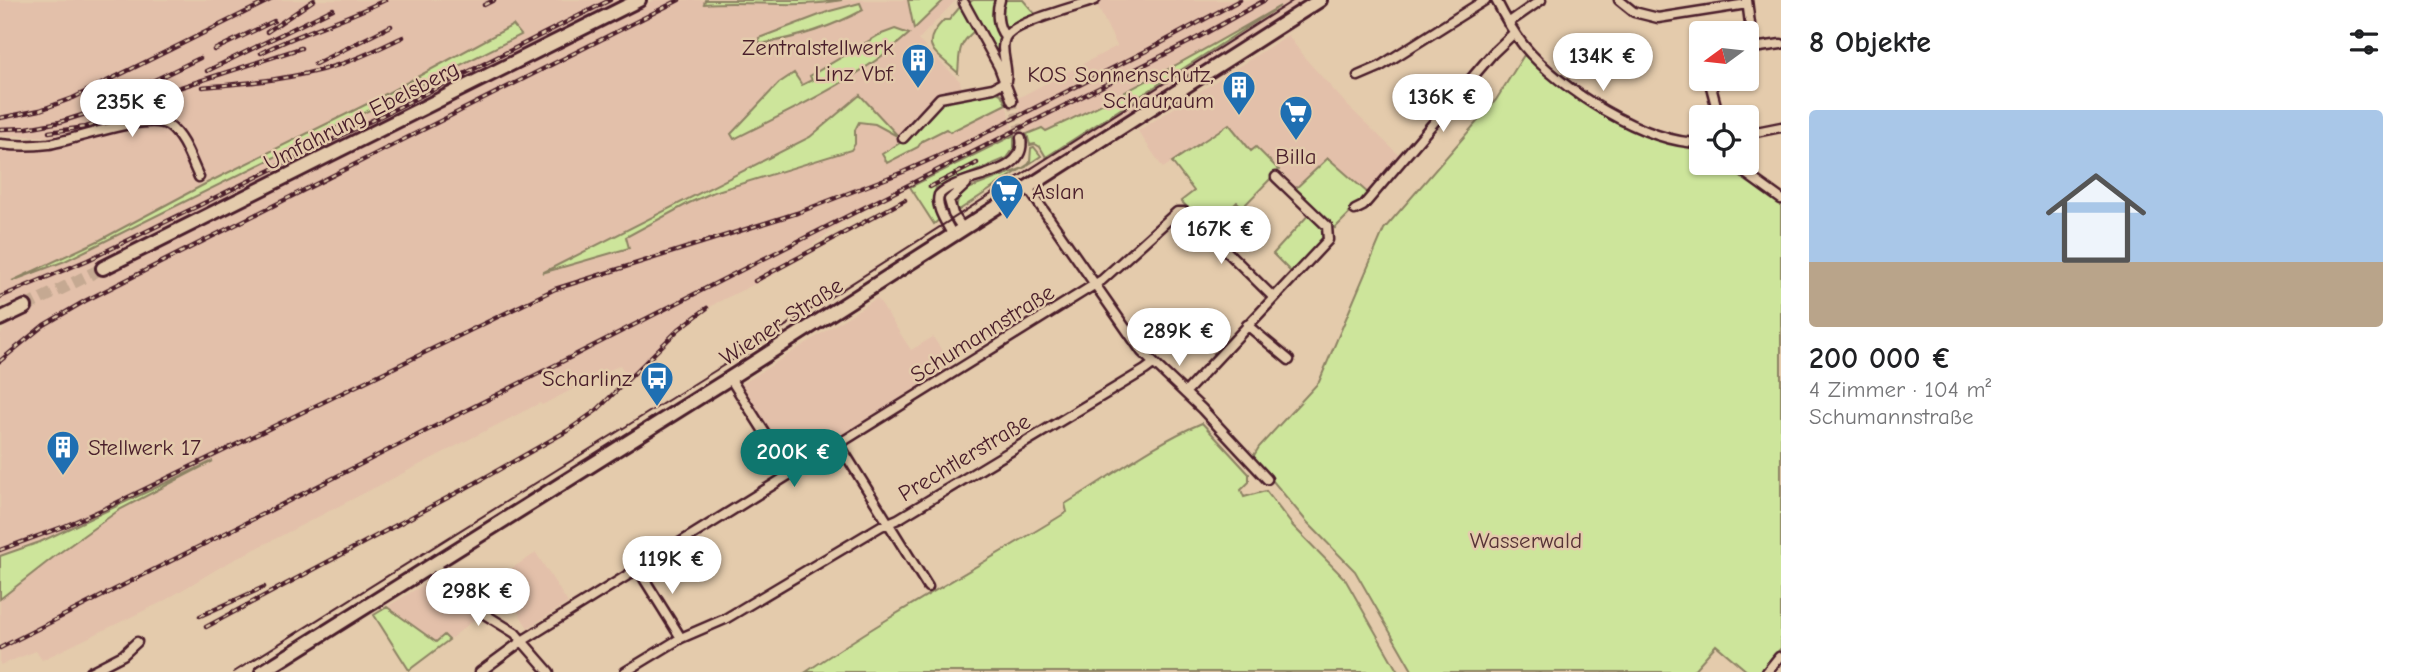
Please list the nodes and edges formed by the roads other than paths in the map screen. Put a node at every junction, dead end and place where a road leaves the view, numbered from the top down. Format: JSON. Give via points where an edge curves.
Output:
{"nodes":[{"id":1,"x":639,"y":0,"type":"edge"},
{"id":2,"x":1000,"y":0,"type":"edge"},
{"id":3,"x":1095,"y":0,"type":"edge"},
{"id":4,"x":1320,"y":0,"type":"edge"},
{"id":5,"x":1485,"y":0,"type":"edge"},
{"id":6,"x":1496,"y":0,"type":"edge"},
{"id":7,"x":1541,"y":0,"type":"edge"},
{"id":8,"x":1619,"y":0,"type":"edge"},
{"id":9,"x":1747,"y":2,"type":"edge"},
{"id":10,"x":964,"y":3,"type":"dead end"},
{"id":11,"x":1748,"y":21,"type":"edge"},
{"id":12,"x":1508,"y":23,"type":"junction"},
{"id":13,"x":1514,"y":33,"type":"junction"},
{"id":14,"x":1005,"y":37,"type":"junction"},
{"id":15,"x":1781,"y":44,"type":"edge"},
{"id":16,"x":1759,"y":48,"type":"edge"},
{"id":17,"x":1358,"y":76,"type":"dead end"},
{"id":18,"x":1006,"y":81,"type":"junction"},
{"id":19,"x":1012,"y":101,"type":"tunnel mouth"},
{"id":20,"x":1781,"y":127,"type":"edge"},
{"id":21,"x":1759,"y":131,"type":"edge"},
{"id":22,"x":903,"y":138,"type":"dead end"},
{"id":23,"x":1021,"y":138,"type":"tunnel mouth"},
{"id":24,"x":1689,"y":142,"type":"edge"},
{"id":25,"x":0,"y":144,"type":"edge"},
{"id":26,"x":1748,"y":175,"type":"edge"},
{"id":27,"x":199,"y":177,"type":"dead end"},
{"id":28,"x":1276,"y":177,"type":"dead end"},
{"id":29,"x":1028,"y":188,"type":"junction"},
{"id":30,"x":1781,"y":199,"type":"edge"},
{"id":31,"x":1355,"y":210,"type":"dead end"},
{"id":32,"x":958,"y":232,"type":"junction"},
{"id":33,"x":103,"y":268,"type":"tunnel mouth"},
{"id":34,"x":1094,"y":286,"type":"junction"},
{"id":35,"x":1273,"y":297,"type":"junction"},
{"id":36,"x":25,"y":307,"type":"tunnel mouth"},
{"id":37,"x":0,"y":319,"type":"edge"},
{"id":38,"x":1247,"y":325,"type":"junction"},
{"id":39,"x":1289,"y":360,"type":"dead end"},
{"id":40,"x":1153,"y":363,"type":"junction"},
{"id":41,"x":730,"y":378,"type":"junction"},
{"id":42,"x":1185,"y":393,"type":"junction"},
{"id":43,"x":839,"y":444,"type":"junction"},
{"id":44,"x":791,"y":474,"type":"junction"},
{"id":45,"x":1267,"y":479,"type":"dead end"},
{"id":46,"x":888,"y":523,"type":"junction"},
{"id":47,"x":434,"y":563,"type":"junction"},
{"id":48,"x":638,"y":569,"type":"junction"},
{"id":49,"x":928,"y":587,"type":"dead end"},
{"id":50,"x":681,"y":638,"type":"junction"},
{"id":51,"x":522,"y":641,"type":"junction"},
{"id":52,"x":136,"y":642,"type":"dead end"},
{"id":53,"x":1779,"y":657,"type":"dead end"},
{"id":54,"x":90,"y":672,"type":"edge"},
{"id":55,"x":261,"y":672,"type":"edge"},
{"id":56,"x":480,"y":672,"type":"edge"},
{"id":57,"x":549,"y":672,"type":"edge"},
{"id":58,"x":625,"y":672,"type":"edge"},
{"id":59,"x":1767,"y":672,"type":"edge"}],
"edges":[{"from":1,"to":33,"type":"main road","name":"Umfahrung Ebelsberg"},
{"from":2,"to":14,"type":"street","via":[[997,13]]},
{"from":3,"to":14,"type":"street","via":[[1022,25]]},
{"from":4,"to":29,"type":"main road","name":"Wiener Straße"},
{"from":5,"to":17,"type":"street"},
{"from":6,"to":12,"type":"street"},
{"from":7,"to":12,"type":"street"},
{"from":8,"to":9,"type":"street","via":[[1634,12],[1658,18]]},
{"from":9,"to":11,"type":"street"},
{"from":10,"to":18,"type":"street"},
{"from":12,"to":13,"type":"street"},
{"from":13,"to":24,"type":"street","via":[[1539,62],[1594,104],[1632,124]]},
{"from":13,"to":31,"type":"street"},
{"from":14,"to":18,"type":"street"},
{"from":15,"to":16,"type":"street"},
{"from":18,"to":19,"type":"street"},
{"from":18,"to":22,"type":"street","via":[[993,88],[940,98]]},
{"from":20,"to":21,"type":"street"},
{"from":23,"to":32,"type":"street","via":[[1022,148],[1014,162],[943,191],[938,198],[939,209]]},
{"from":25,"to":27,"type":"street","via":[[49,144],[157,121],[176,133]]},
{"from":26,"to":30,"type":"street"},
{"from":28,"to":35,"type":"street","via":[[1323,220],[1329,236]]},
{"from":29,"to":32,"type":"main road","name":"Wiener Straße"},
{"from":29,"to":34,"type":"street"},
{"from":32,"to":41,"type":"main road","name":"Wiener Straße"},
{"from":34,"to":35,"type":"street","name":"Schumannstraße","via":[[1181,211]]},
{"from":34,"to":40,"type":"street"},
{"from":34,"to":43,"type":"street","name":"Schumannstraße"},
{"from":35,"to":38,"type":"street"},
{"from":36,"to":37,"type":"main road"},
{"from":38,"to":39,"type":"street"},
{"from":38,"to":42,"type":"street"},
{"from":40,"to":42,"type":"street"},
{"from":40,"to":46,"type":"street","name":"Prechtlerstraße"},
{"from":41,"to":44,"type":"street"},
{"from":41,"to":47,"type":"main road","name":"Wiener Straße"},
{"from":42,"to":45,"type":"street"},
{"from":43,"to":44,"type":"street","name":"Schumannstraße"},
{"from":43,"to":46,"type":"street"},
{"from":44,"to":48,"type":"street","name":"Schumannstraße"},
{"from":46,"to":49,"type":"street"},
{"from":46,"to":50,"type":"street","name":"Prechtlerstraße","via":[[725,619]]},
{"from":47,"to":51,"type":"street","via":[[451,589]]},
{"from":47,"to":55,"type":"main road","name":"Wiener Straße"},
{"from":48,"to":50,"type":"street"},
{"from":48,"to":51,"type":"street","name":"Schumannstraße"},
{"from":50,"to":58,"type":"street","name":"Prechtlerstraße"},
{"from":51,"to":56,"type":"street","name":"Schumannstraße"},
{"from":51,"to":57,"type":"street"},
{"from":52,"to":54,"type":"street","via":[[123,655]]},
{"from":53,"to":59,"type":"street"}]}
